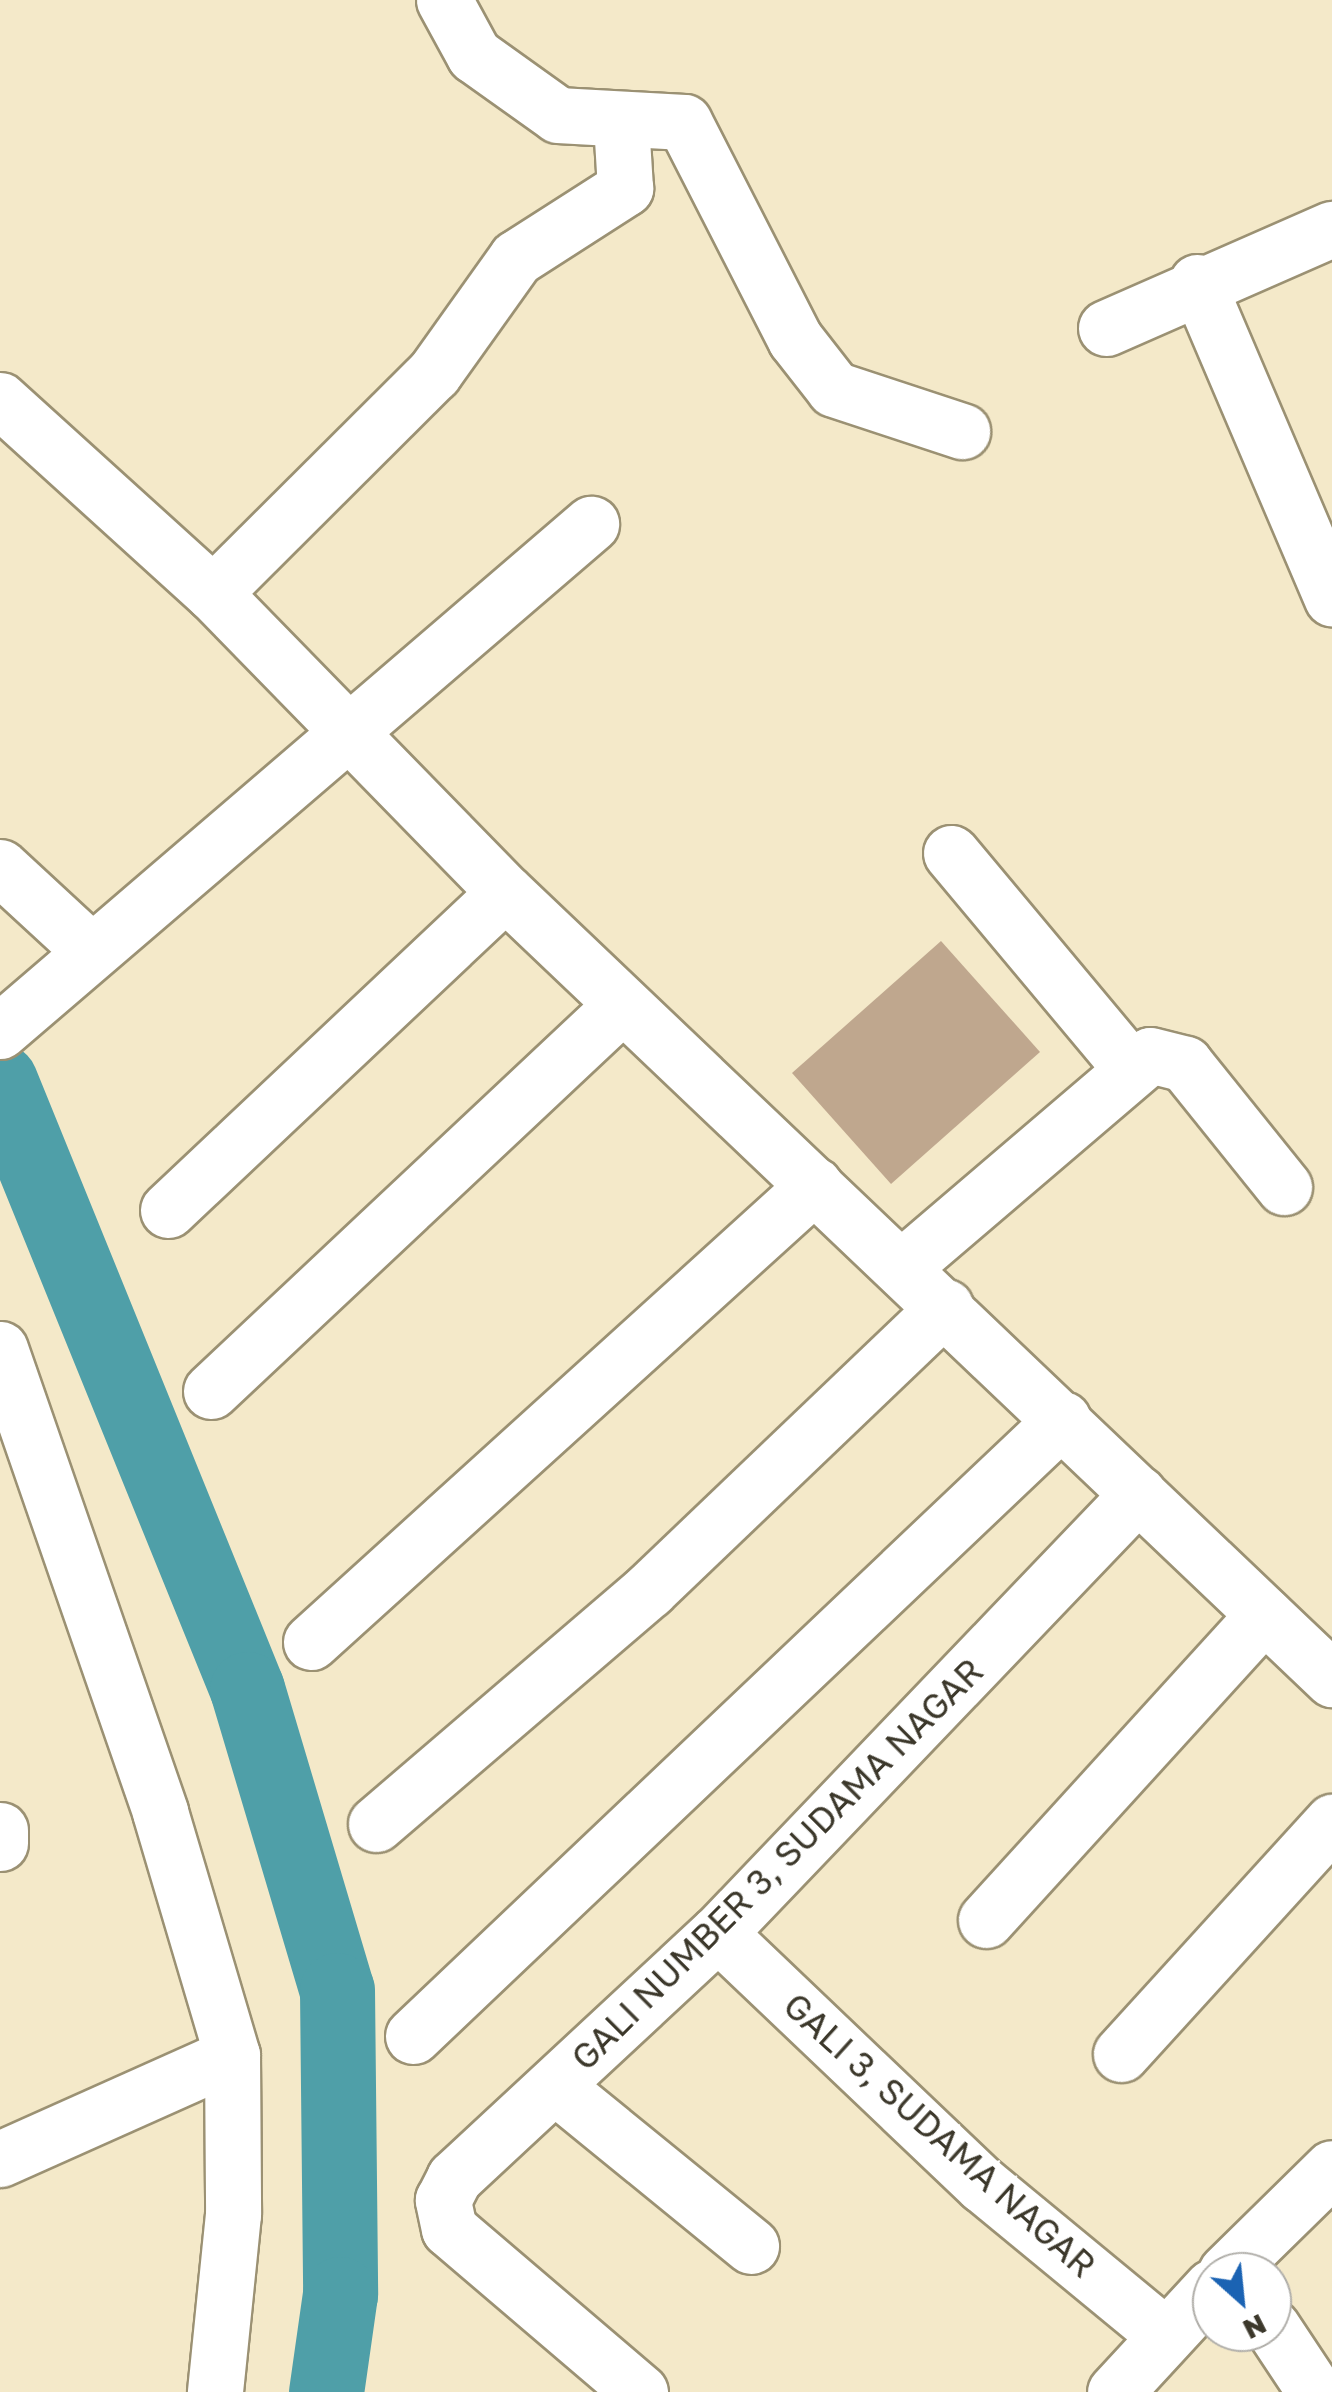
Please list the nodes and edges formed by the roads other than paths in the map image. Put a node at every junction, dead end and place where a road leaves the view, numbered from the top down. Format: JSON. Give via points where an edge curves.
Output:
{"nodes":[{"id":1,"x":444,"y":0,"type":"edge"},
{"id":2,"x":622,"y":122,"type":"junction"},
{"id":3,"x":1332,"y":229,"type":"edge"},
{"id":4,"x":1197,"y":282,"type":"junction"},
{"id":5,"x":1106,"y":328,"type":"dead end"},
{"id":6,"x":0,"y":400,"type":"edge"},
{"id":7,"x":962,"y":431,"type":"dead end"},
{"id":8,"x":590,"y":524,"type":"dead end"},
{"id":9,"x":214,"y":593,"type":"junction"},
{"id":10,"x":1332,"y":598,"type":"edge"},
{"id":11,"x":348,"y":735,"type":"junction"},
{"id":12,"x":951,"y":852,"type":"dead end"},
{"id":13,"x":0,"y":867,"type":"edge"},
{"id":14,"x":505,"y":892,"type":"junction"},
{"id":15,"x":91,"y":951,"type":"junction"},
{"id":16,"x":622,"y":1005,"type":"junction"},
{"id":17,"x":7,"y":1025,"type":"edge"},
{"id":18,"x":1129,"y":1066,"type":"junction"},
{"id":19,"x":815,"y":1186,"type":"junction"},
{"id":20,"x":1284,"y":1187,"type":"dead end"},
{"id":21,"x":168,"y":1210,"type":"dead end"},
{"id":22,"x":902,"y":1267,"type":"junction"},
{"id":23,"x":945,"y":1306,"type":"junction"},
{"id":24,"x":0,"y":1349,"type":"edge"},
{"id":25,"x":211,"y":1390,"type":"dead end"},
{"id":26,"x":1063,"y":1419,"type":"junction"},
{"id":27,"x":1138,"y":1494,"type":"junction"},
{"id":28,"x":1264,"y":1614,"type":"junction"},
{"id":29,"x":311,"y":1642,"type":"dead end"},
{"id":30,"x":1332,"y":1679,"type":"edge"},
{"id":31,"x":1332,"y":1822,"type":"edge"},
{"id":32,"x":376,"y":1824,"type":"dead end"},
{"id":33,"x":0,"y":1830,"type":"edge"},
{"id":34,"x":0,"y":1843,"type":"edge"},
{"id":35,"x":986,"y":1920,"type":"dead end"},
{"id":36,"x":718,"y":1933,"type":"junction"},
{"id":37,"x":413,"y":2036,"type":"dead end"},
{"id":38,"x":1121,"y":2054,"type":"dead end"},
{"id":39,"x":232,"y":2055,"type":"junction"},
{"id":40,"x":555,"y":2086,"type":"junction"},
{"id":41,"x":0,"y":2159,"type":"edge"},
{"id":42,"x":1332,"y":2168,"type":"edge"},
{"id":43,"x":751,"y":2246,"type":"dead end"},
{"id":44,"x":1248,"y":2252,"type":"edge"},
{"id":45,"x":1192,"y":2308,"type":"edge"},
{"id":46,"x":1165,"y":2335,"type":"junction"},
{"id":47,"x":1289,"y":2352,"type":"edge"},
{"id":48,"x":215,"y":2392,"type":"edge"},
{"id":49,"x":640,"y":2392,"type":"edge"},
{"id":50,"x":1115,"y":2392,"type":"edge"},
{"id":51,"x":1315,"y":2392,"type":"edge"}],
"edges":[{"from":1,"to":2,"type":"street","via":[[474,55],[504,82],[558,116]]},
{"from":2,"to":7,"type":"street","via":[[684,122],[795,339],[834,389]]},
{"from":2,"to":9,"type":"street","via":[[626,188],[516,258],[434,372]]},
{"from":3,"to":4,"type":"street"},
{"from":4,"to":5,"type":"street"},
{"from":4,"to":10,"type":"street"},
{"from":6,"to":9,"type":"street"},
{"from":8,"to":11,"type":"street"},
{"from":9,"to":11,"type":"street"},
{"from":11,"to":14,"type":"street"},
{"from":11,"to":15,"type":"street"},
{"from":12,"to":18,"type":"street"},
{"from":13,"to":15,"type":"street"},
{"from":14,"to":16,"type":"street"},
{"from":14,"to":21,"type":"street"},
{"from":15,"to":17,"type":"street"},
{"from":16,"to":19,"type":"street"},
{"from":16,"to":25,"type":"street"},
{"from":18,"to":20,"type":"street","via":[[1168,1055],[1185,1064]]},
{"from":18,"to":22,"type":"street"},
{"from":19,"to":22,"type":"street"},
{"from":19,"to":29,"type":"street"},
{"from":22,"to":23,"type":"street"},
{"from":23,"to":26,"type":"street"},
{"from":23,"to":32,"type":"street","via":[[648,1590]]},
{"from":24,"to":39,"type":"street","via":[[154,1794]]},
{"from":26,"to":27,"type":"street"},
{"from":26,"to":37,"type":"street"},
{"from":27,"to":28,"type":"street"},
{"from":27,"to":36,"type":"street","name":"GALI NUMBER 3, SUDAMA NAGAR"},
{"from":28,"to":30,"type":"street"},
{"from":28,"to":35,"type":"street"},
{"from":31,"to":38,"type":"street"},
{"from":33,"to":34,"type":"street"},
{"from":36,"to":40,"type":"street","name":"GALI NUMBER 3, SUDAMA NAGAR"},
{"from":36,"to":46,"type":"street","name":"GALI 3, SUDAMA NAGAR","via":[[983,2185]]},
{"from":39,"to":41,"type":"street"},
{"from":39,"to":48,"type":"street","via":[[233,2214]]},
{"from":40,"to":43,"type":"street"},
{"from":40,"to":49,"type":"street","name":"GALI NUMBER 3, SUDAMA NAGAR","via":[[454,2178],[443,2215]]},
{"from":42,"to":44,"type":"street"},
{"from":45,"to":46,"type":"street"},
{"from":46,"to":50,"type":"street"},
{"from":47,"to":51,"type":"street"}]}
